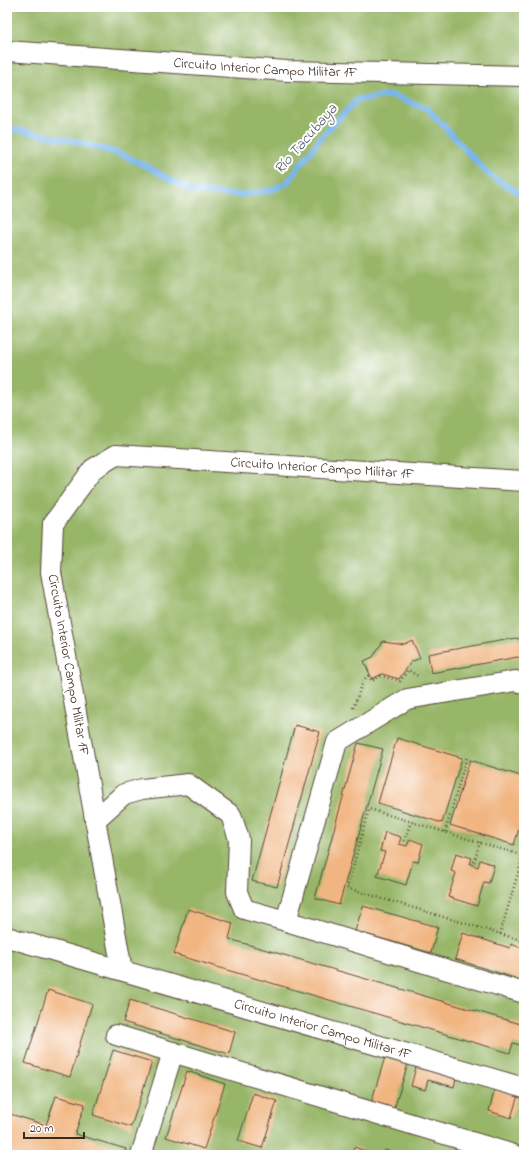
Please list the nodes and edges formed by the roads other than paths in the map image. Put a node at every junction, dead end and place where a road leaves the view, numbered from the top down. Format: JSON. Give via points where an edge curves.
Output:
{"nodes":[{"id":1,"x":7,"y":51,"type":"edge"},
{"id":2,"x":524,"y":76,"type":"edge"},
{"id":3,"x":524,"y":481,"type":"edge"},
{"id":4,"x":524,"y":683,"type":"edge"},
{"id":5,"x":95,"y":820,"type":"junction"},
{"id":6,"x":286,"y":921,"type":"junction"},
{"id":7,"x":7,"y":937,"type":"edge"},
{"id":8,"x":122,"y":970,"type":"junction"},
{"id":9,"x":524,"y":993,"type":"edge"},
{"id":10,"x":116,"y":1034,"type":"dead end"},
{"id":11,"x":173,"y":1052,"type":"junction"},
{"id":12,"x":524,"y":1088,"type":"edge"},
{"id":13,"x":141,"y":1155,"type":"edge"},
{"id":14,"x":514,"y":1155,"type":"edge"}],
"edges":[{"from":1,"to":2,"type":"street","name":"Circuito Interior Campo Militar 1F","via":[[287,71]]},
{"from":3,"to":5,"type":"street","name":"Circuito Interior Campo Militar 1F","via":[[116,455],[93,469],[53,524],[52,572]]},
{"from":4,"to":6,"type":"street","via":[[515,681],[407,698],[337,742]]},
{"from":5,"to":6,"type":"street","via":[[124,794],[142,789],[188,784],[231,815],[239,839],[237,892],[244,909]]},
{"from":5,"to":8,"type":"street","name":"Circuito Interior Campo Militar 1F"},
{"from":6,"to":9,"type":"street"},
{"from":7,"to":8,"type":"street","name":"Circuito Interior Campo Militar 1F"},
{"from":8,"to":12,"type":"street","name":"Circuito Interior Campo Militar 1F"},
{"from":10,"to":11,"type":"street"},
{"from":11,"to":13,"type":"street"},
{"from":11,"to":14,"type":"street"}]}
